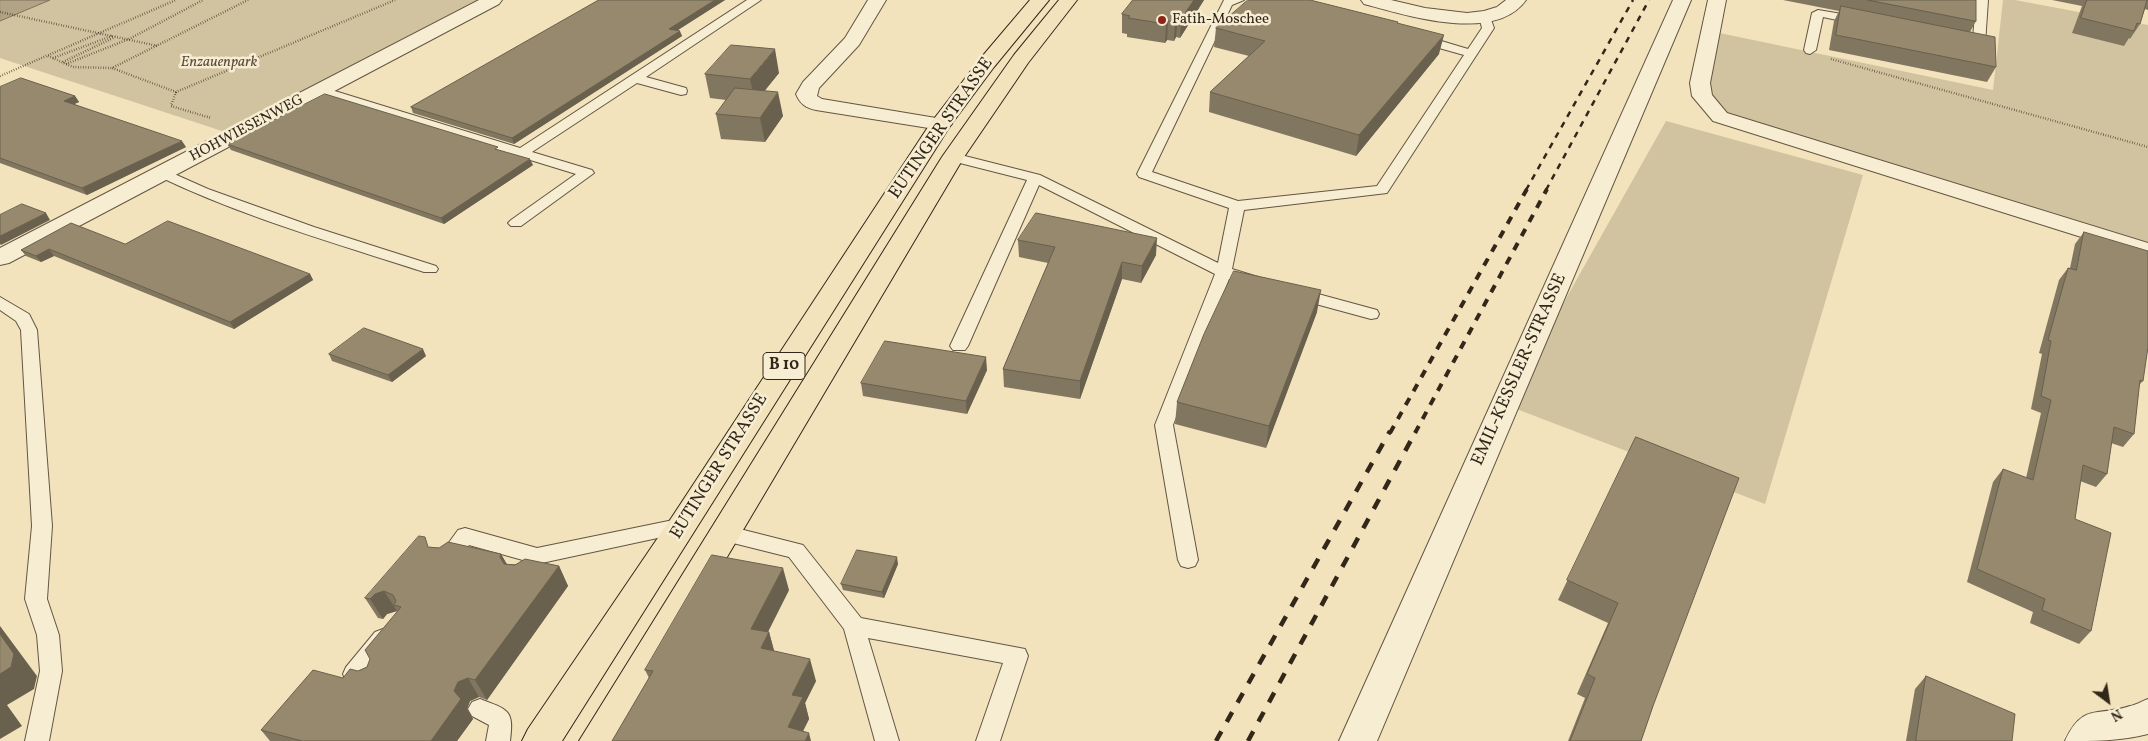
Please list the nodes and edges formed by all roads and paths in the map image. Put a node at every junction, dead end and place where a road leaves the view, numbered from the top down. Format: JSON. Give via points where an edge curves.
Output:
{"nodes":[{"id":1,"x":176,"y":0,"type":"edge"},
{"id":2,"x":203,"y":0,"type":"edge"},
{"id":3,"x":248,"y":0,"type":"edge"},
{"id":4,"x":395,"y":0,"type":"edge"},
{"id":5,"x":493,"y":0,"type":"edge"},
{"id":6,"x":755,"y":0,"type":"edge"},
{"id":7,"x":877,"y":0,"type":"edge"},
{"id":8,"x":1040,"y":0,"type":"edge"},
{"id":9,"x":1068,"y":0,"type":"edge"},
{"id":10,"x":1238,"y":0,"type":"edge"},
{"id":11,"x":1370,"y":0,"type":"edge"},
{"id":12,"x":1517,"y":0,"type":"edge"},
{"id":13,"x":1682,"y":0,"type":"edge"},
{"id":14,"x":1717,"y":0,"type":"edge"},
{"id":15,"x":1982,"y":0,"type":"edge"},
{"id":16,"x":0,"y":12,"type":"edge"},
{"id":17,"x":1485,"y":16,"type":"junction"},
{"id":18,"x":1875,"y":24,"type":"edge"},
{"id":19,"x":100,"y":33,"type":"junction"},
{"id":20,"x":1406,"y":34,"type":"edge"},
{"id":21,"x":114,"y":36,"type":"junction"},
{"id":22,"x":1951,"y":38,"type":"edge"},
{"id":23,"x":129,"y":39,"type":"junction"},
{"id":24,"x":158,"y":46,"type":"junction"},
{"id":25,"x":1810,"y":50,"type":"joint"},
{"id":26,"x":1470,"y":53,"type":"junction"},
{"id":27,"x":47,"y":56,"type":"junction"},
{"id":28,"x":53,"y":58,"type":"junction"},
{"id":29,"x":64,"y":63,"type":"junction"},
{"id":30,"x":112,"y":68,"type":"junction"},
{"id":31,"x":0,"y":76,"type":"edge"},
{"id":32,"x":635,"y":78,"type":"junction"},
{"id":33,"x":320,"y":91,"type":"junction"},
{"id":34,"x":682,"y":91,"type":"dead end"},
{"id":35,"x":176,"y":92,"type":"junction"},
{"id":36,"x":941,"y":124,"type":"junction"},
{"id":37,"x":247,"y":129,"type":"junction"},
{"id":38,"x":2148,"y":146,"type":"edge"},
{"id":39,"x":521,"y":153,"type":"junction"},
{"id":40,"x":953,"y":157,"type":"junction"},
{"id":41,"x":163,"y":173,"type":"junction"},
{"id":42,"x":1035,"y":178,"type":"junction"},
{"id":43,"x":1237,"y":206,"type":"junction"},
{"id":44,"x":516,"y":223,"type":"dead end"},
{"id":45,"x":2148,"y":250,"type":"edge"},
{"id":46,"x":0,"y":258,"type":"edge"},
{"id":47,"x":430,"y":269,"type":"dead end"},
{"id":48,"x":1224,"y":272,"type":"junction"},
{"id":49,"x":0,"y":302,"type":"edge"},
{"id":50,"x":1370,"y":314,"type":"dead end"},
{"id":51,"x":959,"y":346,"type":"dead end"},
{"id":52,"x":683,"y":526,"type":"junction"},
{"id":53,"x":724,"y":533,"type":"junction"},
{"id":54,"x":537,"y":556,"type":"junction"},
{"id":55,"x":446,"y":559,"type":"edge"},
{"id":56,"x":1188,"y":560,"type":"dead end"},
{"id":57,"x":522,"y":576,"type":"edge"},
{"id":58,"x":396,"y":622,"type":"edge"},
{"id":59,"x":854,"y":626,"type":"junction"},
{"id":60,"x":371,"y":679,"type":"edge"},
{"id":61,"x":480,"y":709,"type":"dead end"},
{"id":62,"x":2148,"y":715,"type":"edge"},
{"id":63,"x":37,"y":741,"type":"edge"},
{"id":64,"x":498,"y":741,"type":"edge"},
{"id":65,"x":541,"y":741,"type":"edge"},
{"id":66,"x":598,"y":741,"type":"edge"},
{"id":67,"x":887,"y":741,"type":"edge"},
{"id":68,"x":988,"y":741,"type":"edge"},
{"id":69,"x":1358,"y":741,"type":"edge"},
{"id":70,"x":2084,"y":741,"type":"edge"}],
"edges":[{"from":1,"to":19,"type":"path"},
{"from":2,"to":23,"type":"path"},
{"from":3,"to":24,"type":"path"},
{"from":4,"to":35,"type":"path"},
{"from":5,"to":33,"type":"street","name":"HOHWIESENWEG"},
{"from":6,"to":32,"type":"lane"},
{"from":7,"to":36,"type":"street","via":[[852,41],[810,86],[806,94],[808,99],[816,104]]},
{"from":8,"to":36,"type":"main road","name":"EUTINGER STRASSE","number":"B 10"},
{"from":9,"to":40,"type":"main road","name":"EUTINGER STRASSE","number":"B 10","via":[[1021,59]]},
{"from":10,"to":43,"type":"lane","via":[[1228,2],[1144,174]]},
{"from":11,"to":17,"type":"street","via":[[1438,15]]},
{"from":12,"to":17,"type":"street","via":[[1506,10]]},
{"from":13,"to":69,"type":"street","name":"EMIL-KESSLER-STRASSE"},
{"from":14,"to":45,"type":"street","via":[[1700,83],[1702,96],[1720,117]]},
{"from":15,"to":22,"type":"lane","via":[[1979,44]]},
{"from":16,"to":19,"type":"path"},
{"from":17,"to":26,"type":"lane","via":[[1488,28]]},
{"from":18,"to":25,"type":"lane","via":[[1818,13]]},
{"from":19,"to":21,"type":"path"},
{"from":19,"to":27,"type":"path"},
{"from":20,"to":26,"type":"lane"},
{"from":21,"to":23,"type":"path"},
{"from":21,"to":28,"type":"path"},
{"from":21,"to":29,"type":"path"},
{"from":23,"to":24,"type":"path"},
{"from":23,"to":29,"type":"path"},
{"from":24,"to":30,"type":"path"},
{"from":25,"to":38,"type":"path","via":[[1826,58]]},
{"from":26,"to":43,"type":"lane","via":[[1382,190]]},
{"from":27,"to":28,"type":"path"},
{"from":27,"to":31,"type":"path"},
{"from":28,"to":29,"type":"path"},
{"from":29,"to":30,"type":"path","via":[[73,67]]},
{"from":30,"to":35,"type":"path"},
{"from":32,"to":34,"type":"lane"},
{"from":32,"to":39,"type":"lane"},
{"from":33,"to":37,"type":"street","name":"HOHWIESENWEG"},
{"from":33,"to":39,"type":"lane"},
{"from":35,"to":37,"type":"path","via":[[171,106]]},
{"from":36,"to":52,"type":"main road","name":"EUTINGER STRASSE","number":"B 10"},
{"from":37,"to":41,"type":"street","name":"HOHWIESENWEG"},
{"from":39,"to":44,"type":"lane","via":[[587,174]]},
{"from":40,"to":42,"type":"lane"},
{"from":40,"to":53,"type":"main road","name":"EUTINGER STRASSE","number":"B 10"},
{"from":41,"to":46,"type":"street","name":"HOHWIESENWEG"},
{"from":41,"to":47,"type":"lane","via":[[204,192],[309,230]]},
{"from":42,"to":48,"type":"lane"},
{"from":42,"to":51,"type":"lane"},
{"from":43,"to":48,"type":"lane"},
{"from":48,"to":50,"type":"lane"},
{"from":48,"to":56,"type":"lane","via":[[1164,425]]},
{"from":49,"to":63,"type":"lane","via":[[23,318],[29,330],[42,526],[36,599],[48,635],[51,671]]},
{"from":52,"to":54,"type":"lane"},
{"from":52,"to":65,"type":"main road","name":"EUTINGER STRASSE","number":"B 10"},
{"from":53,"to":59,"type":"lane","via":[[796,551]]},
{"from":53,"to":66,"type":"main road","name":"EUTINGER STRASSE","number":"B 10"},
{"from":54,"to":55,"type":"lane","via":[[465,536]]},
{"from":54,"to":57,"type":"lane"},
{"from":58,"to":60,"type":"lane","via":[[354,674]]},
{"from":59,"to":67,"type":"lane"},
{"from":59,"to":68,"type":"lane","via":[[1018,656]]},
{"from":61,"to":64,"type":"lane","via":[[501,720]]},
{"from":62,"to":70,"type":"street","via":[[2136,722],[2097,727]]}]}
